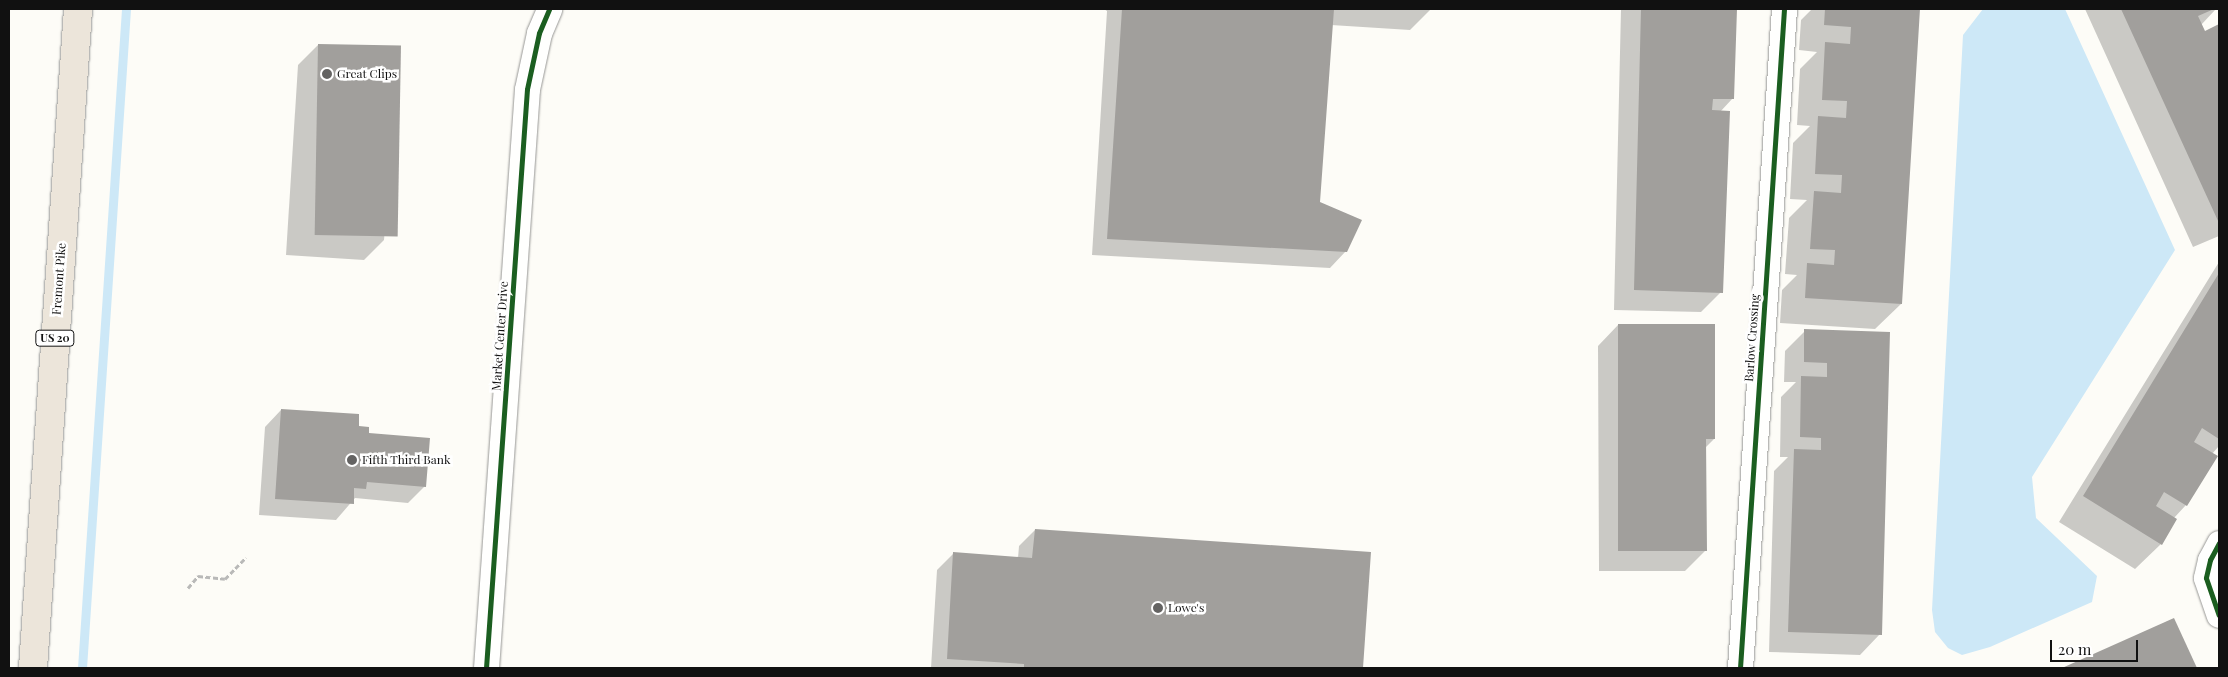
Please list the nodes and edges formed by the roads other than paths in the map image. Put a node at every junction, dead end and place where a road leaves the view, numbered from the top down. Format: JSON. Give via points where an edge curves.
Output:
{"nodes":[{"id":1,"x":78,"y":9,"type":"edge"},
{"id":2,"x":549,"y":9,"type":"edge"},
{"id":3,"x":1784,"y":9,"type":"edge"},
{"id":4,"x":2219,"y":543,"type":"edge"},
{"id":5,"x":2219,"y":615,"type":"edge"},
{"id":6,"x":33,"y":668,"type":"edge"},
{"id":7,"x":486,"y":668,"type":"edge"},
{"id":8,"x":1740,"y":668,"type":"edge"}],
"edges":[{"from":1,"to":6,"type":"highway","name":"Fremont Pike","number":"US 20"},
{"from":2,"to":7,"type":"street","name":"Market Center Drive","via":[[539,33],[527,89]]},
{"from":3,"to":8,"type":"street","name":"Barlow Crossing"},
{"from":4,"to":5,"type":"street","via":[[2210,560],[2206,578]]}]}
